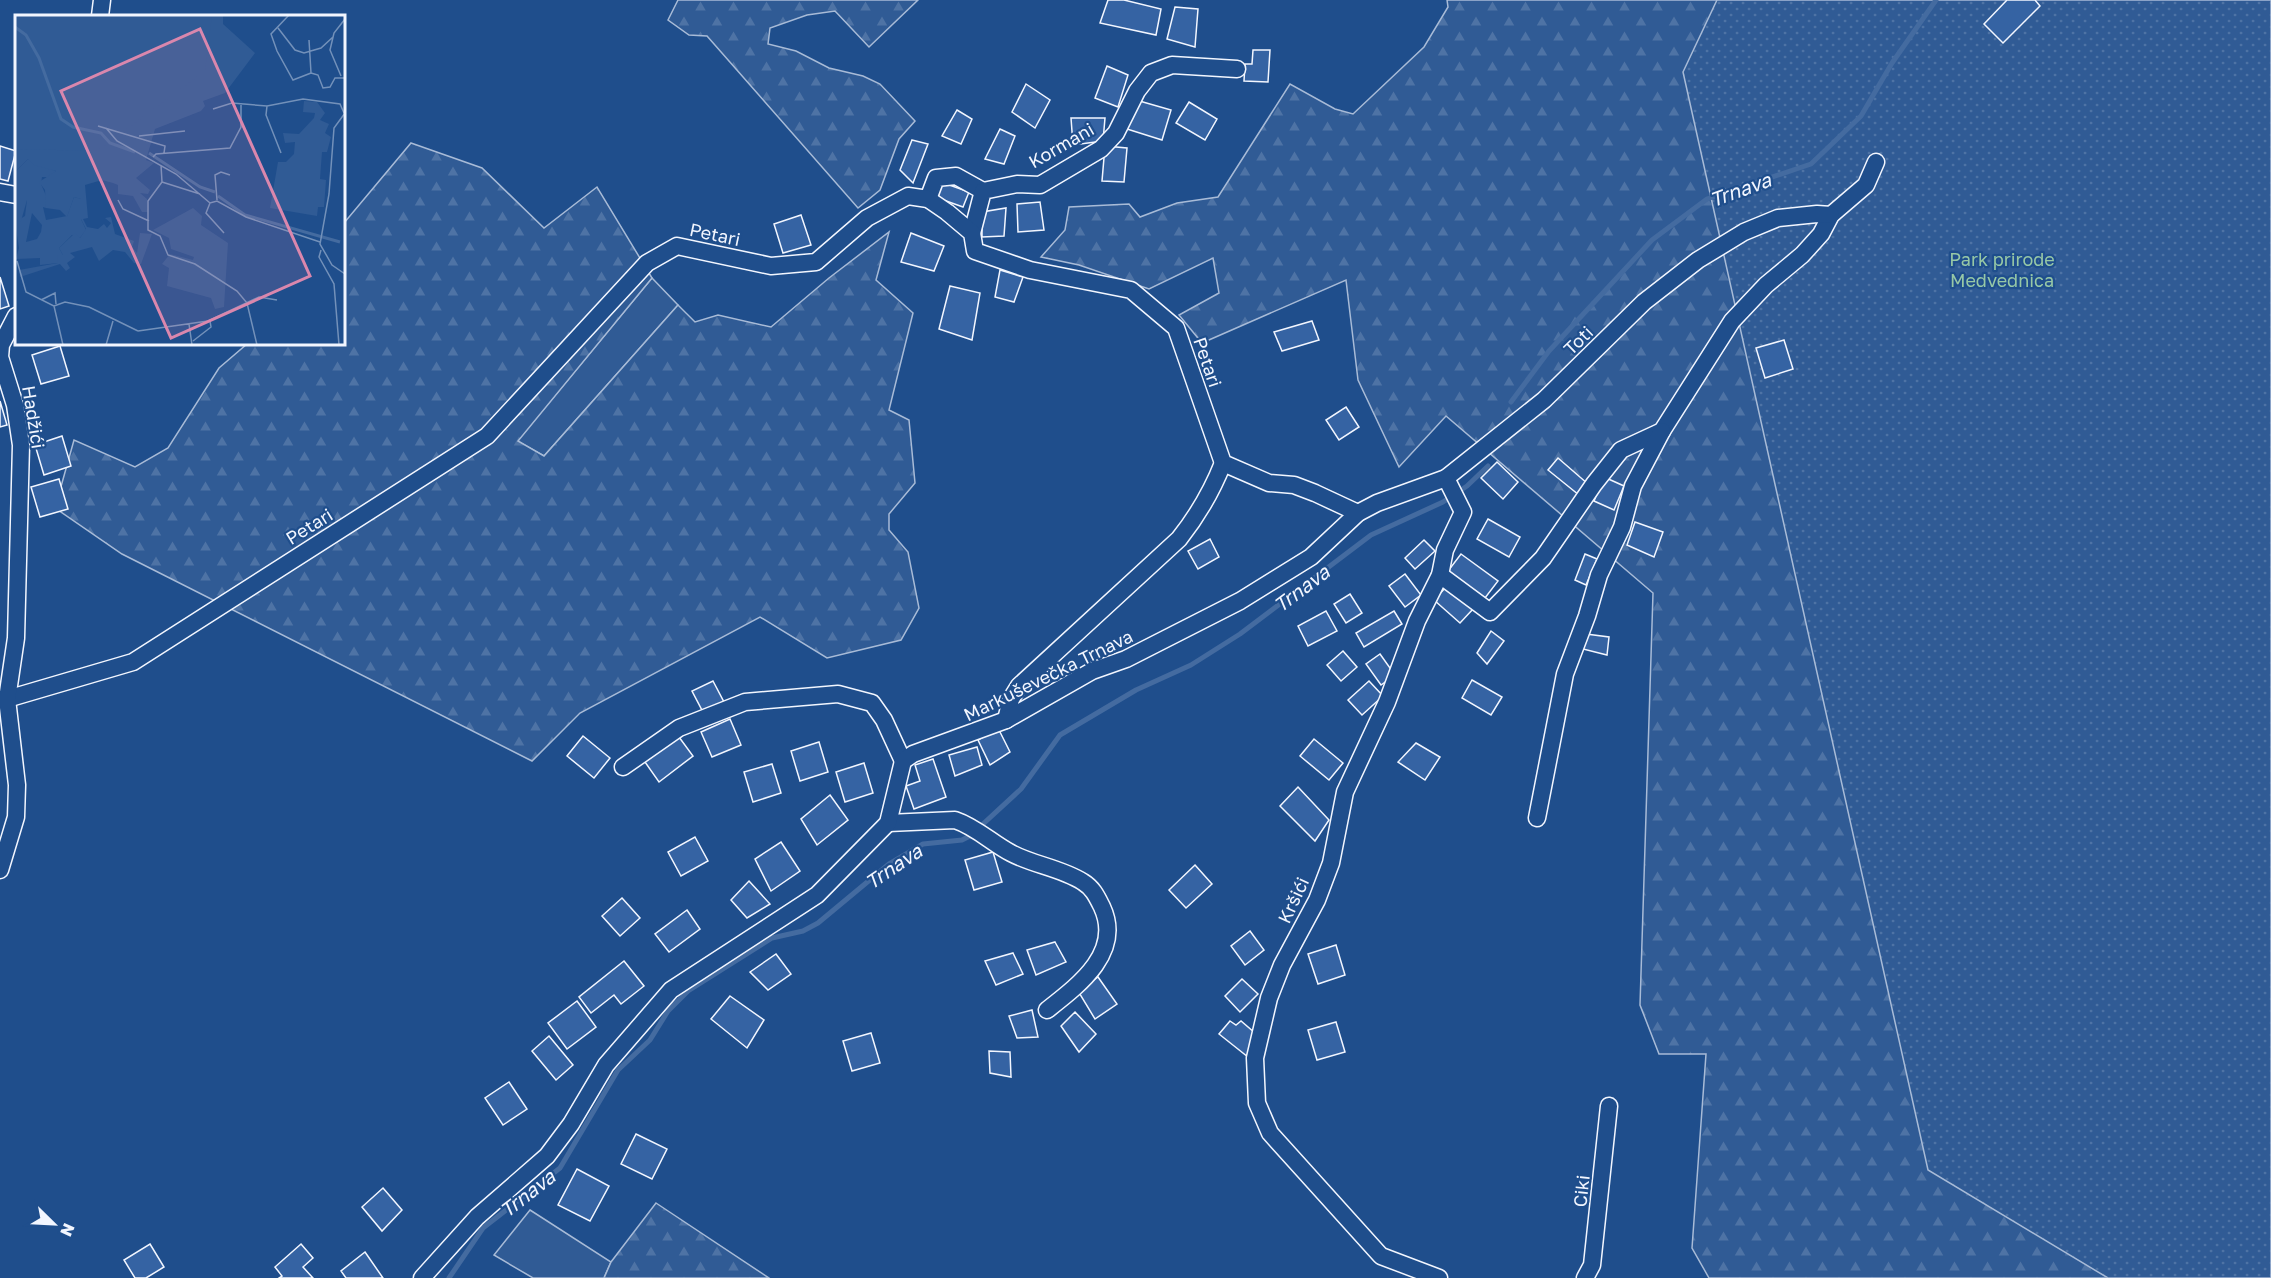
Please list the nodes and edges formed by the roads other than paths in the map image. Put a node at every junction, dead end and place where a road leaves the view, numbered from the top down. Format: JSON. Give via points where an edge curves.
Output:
{"nodes":[{"id":1,"x":102,"y":0,"type":"edge"},
{"id":2,"x":100,"y":15,"type":"edge"},
{"id":3,"x":1236,"y":69,"type":"dead end"},
{"id":4,"x":1876,"y":162,"type":"dead end"},
{"id":5,"x":983,"y":191,"type":"junction"},
{"id":6,"x":0,"y":192,"type":"edge"},
{"id":7,"x":15,"y":195,"type":"edge"},
{"id":8,"x":928,"y":199,"type":"junction"},
{"id":9,"x":1831,"y":215,"type":"junction"},
{"id":10,"x":972,"y":233,"type":"junction"},
{"id":11,"x":15,"y":318,"type":"edge"},
{"id":12,"x":0,"y":357,"type":"edge"},
{"id":13,"x":1662,"y":431,"type":"junction"},
{"id":14,"x":1222,"y":463,"type":"junction"},
{"id":15,"x":1452,"y":489,"type":"junction"},
{"id":16,"x":1358,"y":513,"type":"junction"},
{"id":17,"x":1440,"y":575,"type":"junction"},
{"id":18,"x":3,"y":699,"type":"edge"},
{"id":19,"x":1006,"y":720,"type":"junction"},
{"id":20,"x":903,"y":761,"type":"junction"},
{"id":21,"x":623,"y":767,"type":"dead end"},
{"id":22,"x":1537,"y":818,"type":"dead end"},
{"id":23,"x":888,"y":823,"type":"junction"},
{"id":24,"x":0,"y":870,"type":"edge"},
{"id":25,"x":1047,"y":1010,"type":"dead end"},
{"id":26,"x":1609,"y":1106,"type":"dead end"},
{"id":27,"x":422,"y":1278,"type":"edge"},
{"id":28,"x":1439,"y":1278,"type":"edge"},
{"id":29,"x":1585,"y":1278,"type":"edge"}],
"edges":[{"from":1,"to":2,"type":"street"},
{"from":3,"to":5,"type":"street","name":"Kormani","via":[[1172,65],[1151,73],[1137,91],[1116,133],[1101,149],[1040,185],[1017,184]]},
{"from":4,"to":9,"type":"street","via":[[1866,185]]},
{"from":5,"to":8,"type":"street","via":[[956,176],[936,178]]},
{"from":5,"to":10,"type":"street"},
{"from":6,"to":7,"type":"street"},
{"from":8,"to":10,"type":"street","name":"Petari"},
{"from":8,"to":18,"type":"street","name":"Petari","via":[[908,196],[867,218],[816,262],[771,266],[677,246],[646,263],[487,436],[133,662]]},
{"from":9,"to":13,"type":"street","via":[[1821,234],[1802,255],[1732,321]]},
{"from":9,"to":15,"type":"street","name":"Toti","via":[[1778,218],[1744,232],[1698,260],[1644,302]]},
{"from":10,"to":14,"type":"street","name":"Petari","via":[[975,251],[1030,270],[1131,290],[1176,328]]},
{"from":11,"to":12,"type":"street","name":"Hadžići","via":[[1,345]]},
{"from":12,"to":18,"type":"street","name":"Hadžići","via":[[15,405],[21,445],[16,638]]},
{"from":13,"to":17,"type":"street","via":[[1622,450],[1543,558],[1490,612]]},
{"from":13,"to":22,"type":"street","via":[[1633,486],[1622,527],[1599,575],[1564,674]]},
{"from":14,"to":16,"type":"street","via":[[1269,483],[1316,493]]},
{"from":14,"to":19,"type":"street","via":[[1196,518],[1179,539],[1019,686]]},
{"from":15,"to":16,"type":"street","name":"Toti","via":[[1377,503]]},
{"from":15,"to":17,"type":"street","name":"Kršići","via":[[1463,512],[1444,550]]},
{"from":16,"to":19,"type":"street","name":"Markuševečka Trnava","via":[[1311,557],[1240,601],[1126,659],[1092,671]]},
{"from":17,"to":28,"type":"street","name":"Kršići","via":[[1344,792],[1331,862],[1317,900],[1269,998],[1255,1058],[1257,1103],[1270,1133],[1381,1256]]},
{"from":18,"to":24,"type":"street","name":"Hadžići","via":[[17,785],[15,817]]},
{"from":19,"to":20,"type":"street","name":"Markuševečka Trnava"},
{"from":20,"to":21,"type":"street","via":[[872,703],[838,694],[745,702],[679,728]]},
{"from":20,"to":23,"type":"street"},
{"from":23,"to":25,"type":"street","via":[[956,820],[1012,854],[1084,882],[1095,893],[1107,917],[1109,936],[1099,962]]},
{"from":23,"to":27,"type":"street","via":[[817,895],[671,990],[606,1065],[548,1156],[477,1217]]},
{"from":26,"to":29,"type":"street","name":"Ciki","via":[[1592,1265]]}]}
